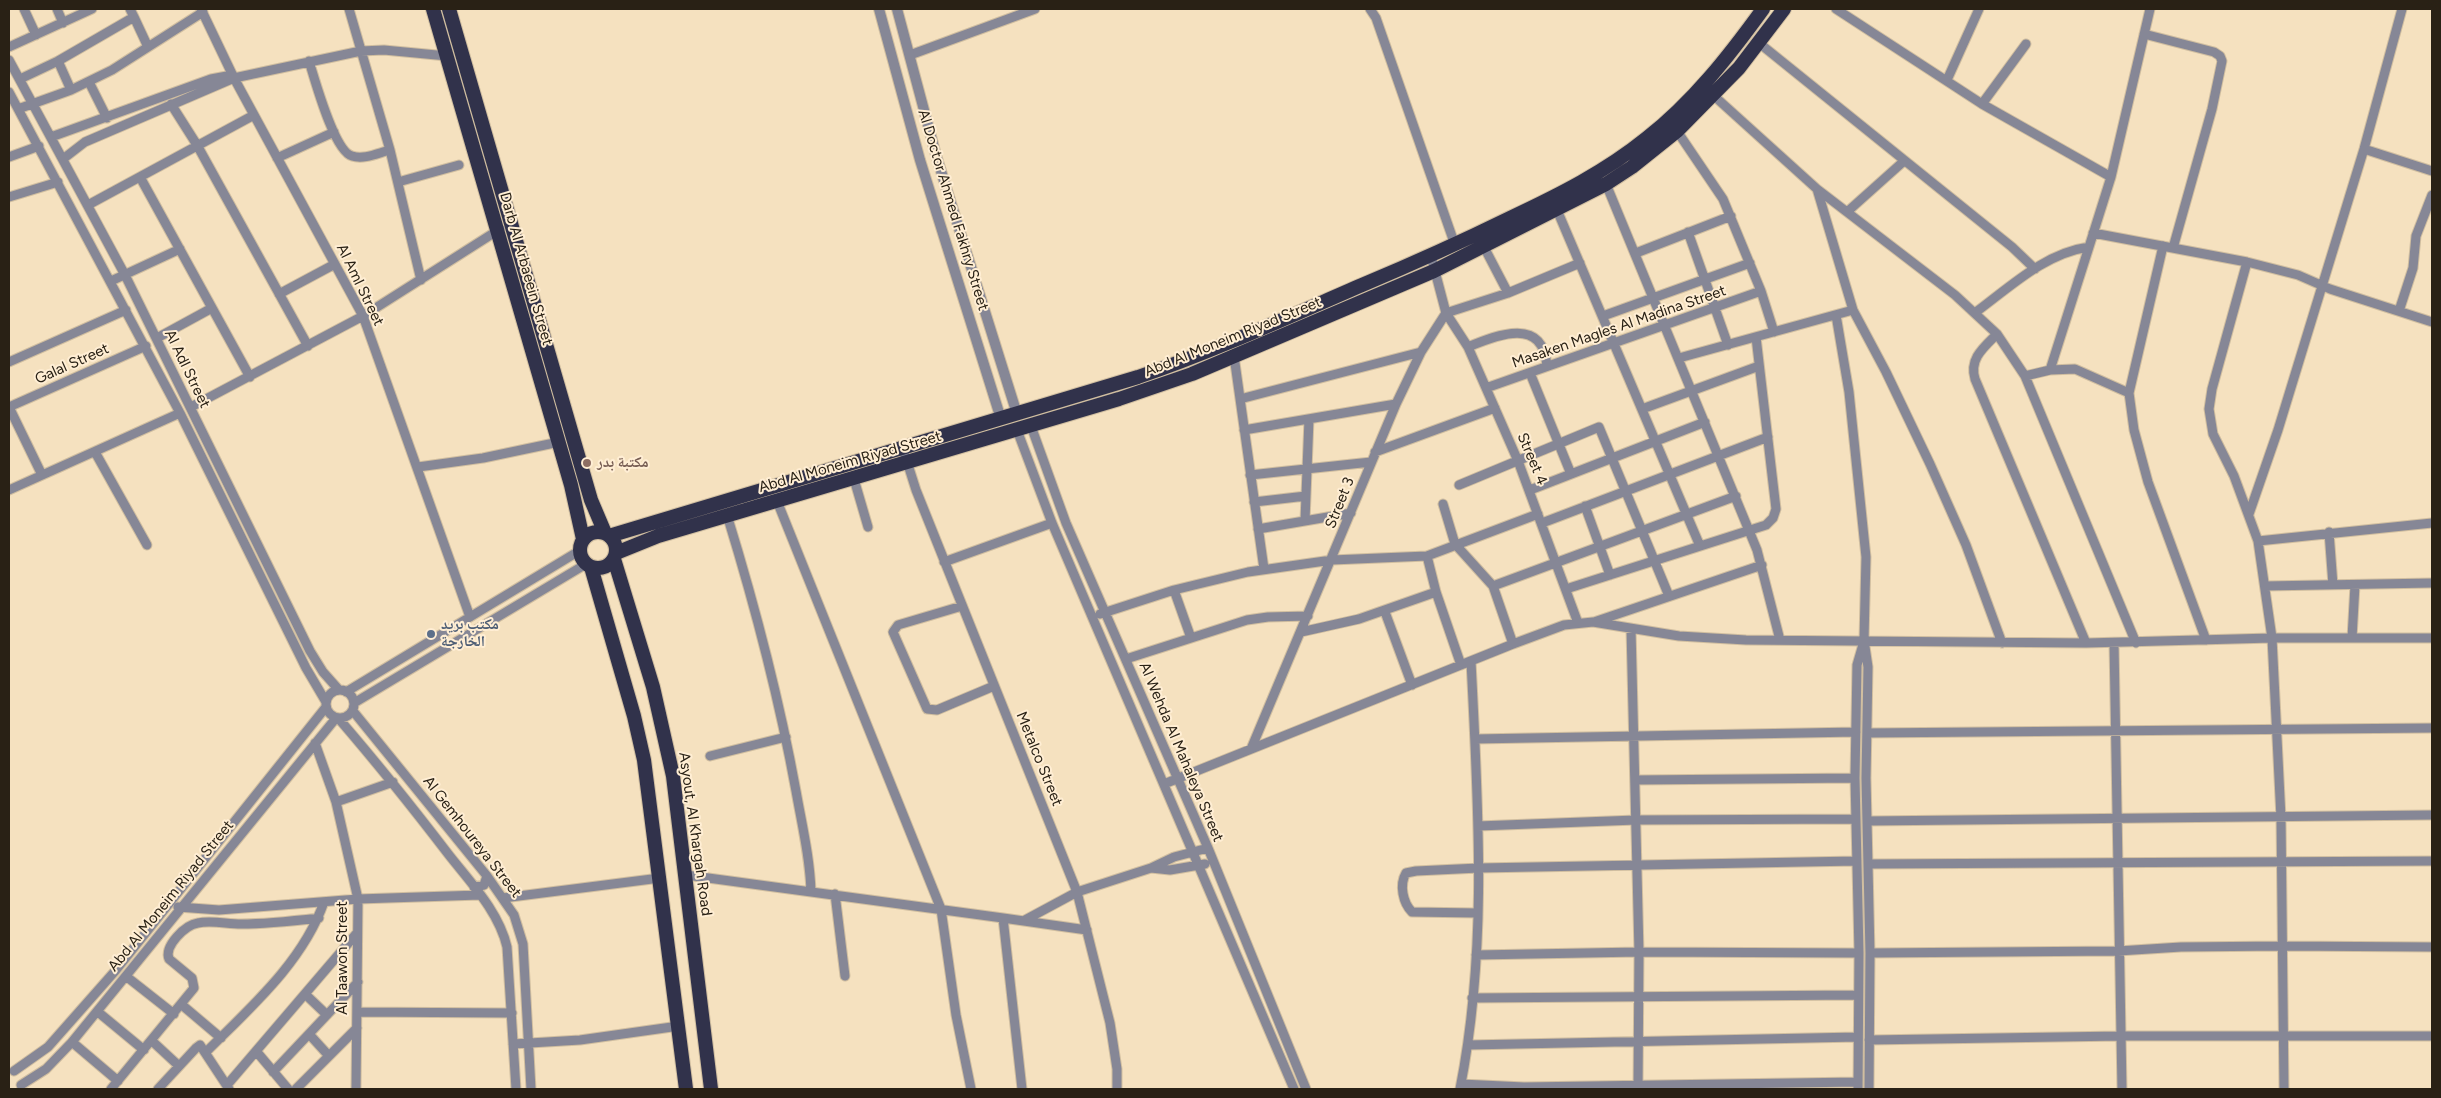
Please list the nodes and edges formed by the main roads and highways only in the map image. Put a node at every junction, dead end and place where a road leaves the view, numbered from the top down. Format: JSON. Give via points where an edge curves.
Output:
{"nodes":[{"id":1,"x":432,"y":9,"type":"edge"},
{"id":2,"x":449,"y":9,"type":"edge"},
{"id":3,"x":1763,"y":9,"type":"edge"},
{"id":4,"x":1784,"y":9,"type":"edge"},
{"id":5,"x":1138,"y":377,"type":"junction"},
{"id":6,"x":549,"y":380,"type":"junction"},
{"id":7,"x":1142,"y":392,"type":"junction"},
{"id":8,"x":555,"y":401,"type":"junction"},
{"id":9,"x":607,"y":535,"type":"junction"},
{"id":10,"x":581,"y":545,"type":"junction"},
{"id":11,"x":615,"y":556,"type":"junction"},
{"id":12,"x":588,"y":566,"type":"junction"},
{"id":13,"x":686,"y":1089,"type":"edge"},
{"id":14,"x":711,"y":1089,"type":"edge"}],
"edges":[{"from":1,"to":6,"type":"highway","name":"Darb Al Arbaeein Street","via":[[498,231]]},
{"from":2,"to":6,"type":"highway","name":"Darb Al Arbaeein Street","via":[[511,224]]},
{"from":3,"to":5,"type":"highway","name":"Abd Al Moneim Riyad Street","via":[[1726,60],[1649,138],[1577,186],[1431,256],[1210,350]]},
{"from":4,"to":7,"type":"highway","name":"Abd Al Moneim Riyad Street","via":[[1739,68],[1677,131],[1606,184],[1434,271],[1192,374]]},
{"from":5,"to":7,"type":"highway"},
{"from":5,"to":9,"type":"highway","name":"Abd Al Moneim Riyad Street"},
{"from":6,"to":8,"type":"highway","name":"Darb Al Arbaeein Street"},
{"from":7,"to":11,"type":"highway","name":"Abd Al Moneim Riyad Street","via":[[658,536]]},
{"from":8,"to":9,"type":"highway","name":"Darb Al Arbaeein Street"},
{"from":8,"to":10,"type":"highway","name":"Darb Al Arbaeein Street","via":[[559,442],[573,492]]},
{"from":9,"to":10,"type":"highway","via":[[597,532]]},
{"from":9,"to":11,"type":"highway","via":[[616,546]]},
{"from":10,"to":12,"type":"highway"},
{"from":11,"to":12,"type":"highway","via":[[604,568]]},
{"from":11,"to":14,"type":"highway","name":"Asyout, Al Khargah Road","via":[[653,687],[679,813]]},
{"from":12,"to":13,"type":"highway","via":[[639,738],[649,791]]}]}
